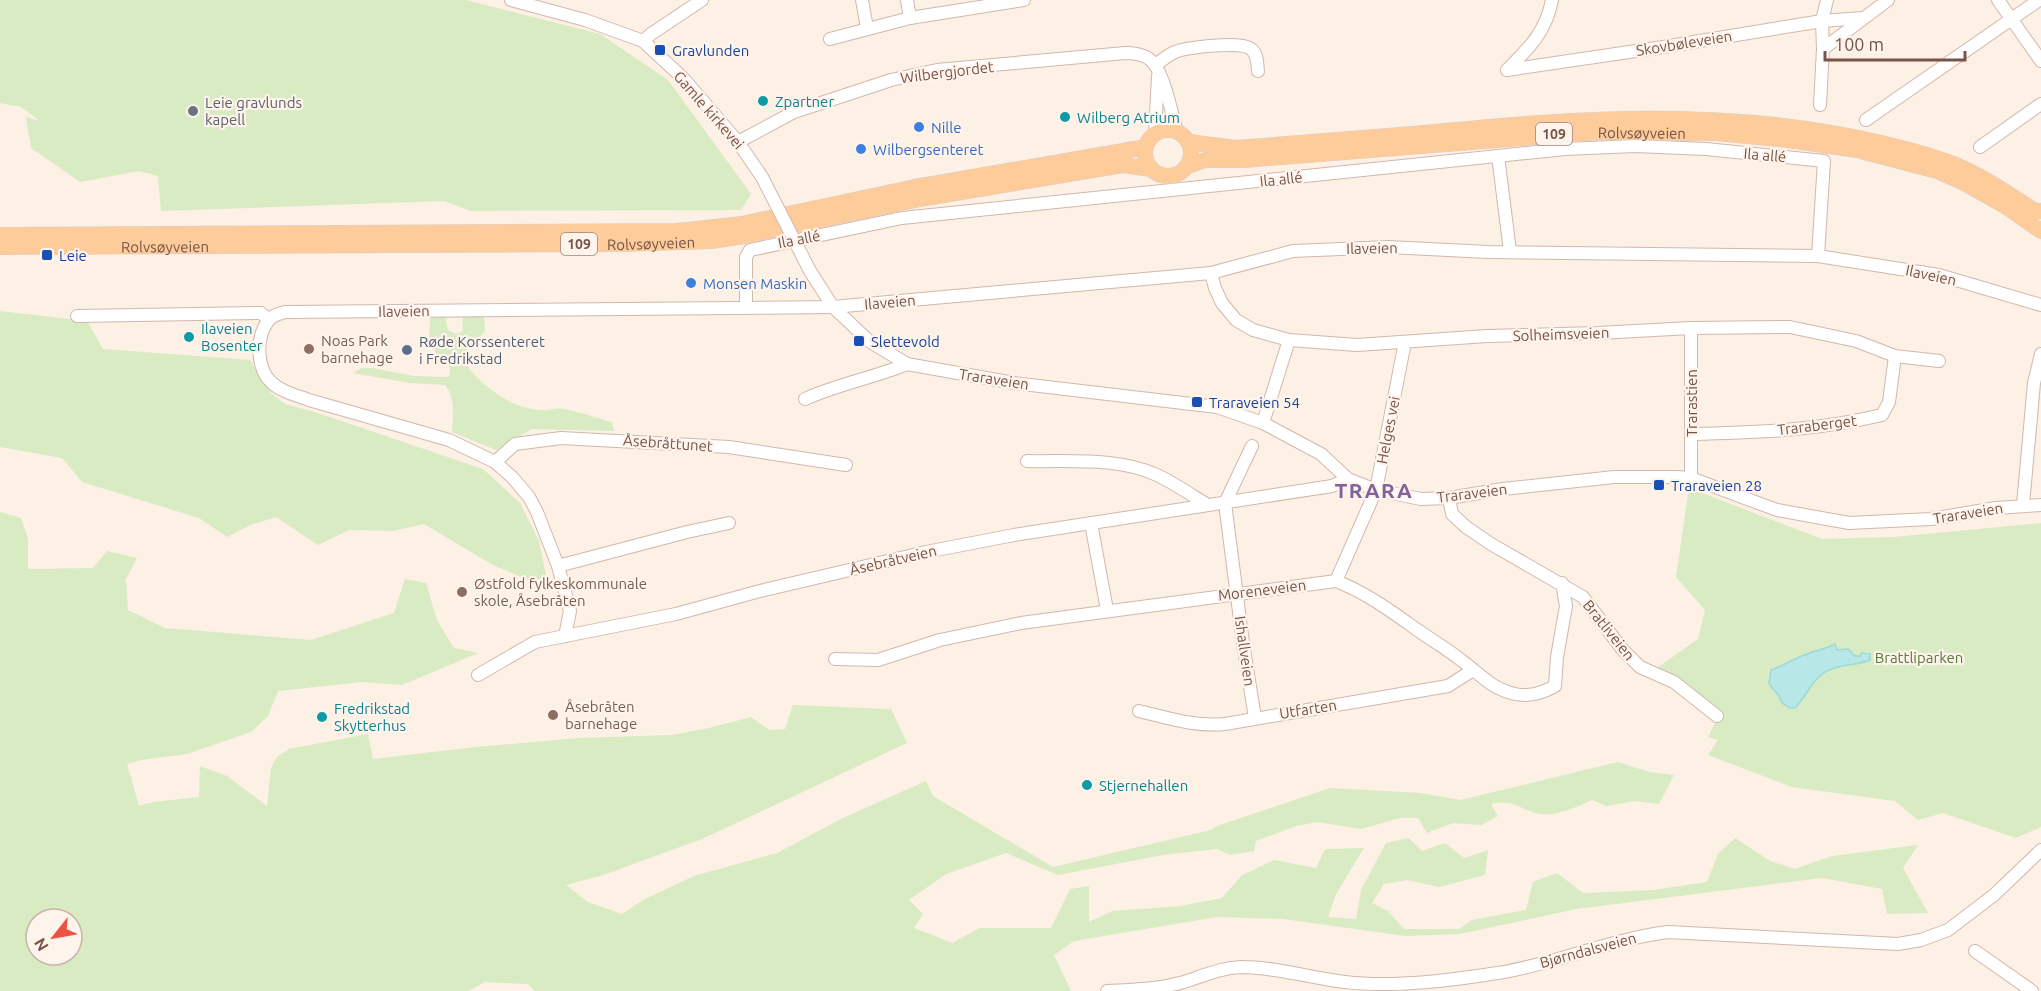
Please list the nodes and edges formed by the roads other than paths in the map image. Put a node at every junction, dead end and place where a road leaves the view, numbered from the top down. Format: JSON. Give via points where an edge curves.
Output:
{"nodes":[{"id":1,"x":511,"y":0,"type":"edge"},
{"id":2,"x":702,"y":0,"type":"edge"},
{"id":3,"x":862,"y":0,"type":"edge"},
{"id":4,"x":907,"y":0,"type":"edge"},
{"id":5,"x":1024,"y":0,"type":"edge"},
{"id":6,"x":1552,"y":0,"type":"edge"},
{"id":7,"x":1827,"y":0,"type":"edge"},
{"id":8,"x":1888,"y":0,"type":"edge"},
{"id":9,"x":1998,"y":0,"type":"edge"},
{"id":10,"x":2039,"y":0,"type":"edge"},
{"id":11,"x":995,"y":3,"type":"edge"},
{"id":12,"x":952,"y":6,"type":"edge"},
{"id":13,"x":910,"y":18,"type":"junction"},
{"id":14,"x":1862,"y":18,"type":"junction"},
{"id":15,"x":2012,"y":19,"type":"junction"},
{"id":16,"x":1822,"y":21,"type":"junction"},
{"id":17,"x":867,"y":28,"type":"junction"},
{"id":18,"x":830,"y":39,"type":"dead end"},
{"id":19,"x":643,"y":42,"type":"junction"},
{"id":20,"x":1823,"y":49,"type":"junction"},
{"id":21,"x":2041,"y":61,"type":"edge"},
{"id":22,"x":1157,"y":70,"type":"junction"},
{"id":23,"x":1258,"y":71,"type":"dead end"},
{"id":24,"x":2041,"y":104,"type":"edge"},
{"id":25,"x":1820,"y":105,"type":"dead end"},
{"id":26,"x":1866,"y":120,"type":"dead end"},
{"id":27,"x":1177,"y":131,"type":"junction"},
{"id":28,"x":1155,"y":134,"type":"junction"},
{"id":29,"x":738,"y":142,"type":"junction"},
{"id":30,"x":1189,"y":142,"type":"junction"},
{"id":31,"x":1146,"y":147,"type":"junction"},
{"id":32,"x":1980,"y":147,"type":"dead end"},
{"id":33,"x":1498,"y":156,"type":"junction"},
{"id":34,"x":1188,"y":166,"type":"junction"},
{"id":35,"x":1151,"y":169,"type":"junction"},
{"id":36,"x":2041,"y":212,"type":"edge"},
{"id":37,"x":2041,"y":231,"type":"edge"},
{"id":38,"x":0,"y":235,"type":"edge"},
{"id":39,"x":0,"y":247,"type":"edge"},
{"id":40,"x":1510,"y":251,"type":"junction"},
{"id":41,"x":1818,"y":256,"type":"junction"},
{"id":42,"x":1211,"y":273,"type":"junction"},
{"id":43,"x":2041,"y":305,"type":"edge"},
{"id":44,"x":746,"y":306,"type":"junction"},
{"id":45,"x":833,"y":307,"type":"junction"},
{"id":46,"x":77,"y":316,"type":"dead end"},
{"id":47,"x":269,"y":320,"type":"junction"},
{"id":48,"x":1691,"y":328,"type":"junction"},
{"id":49,"x":1289,"y":340,"type":"junction"},
{"id":50,"x":1405,"y":342,"type":"junction"},
{"id":51,"x":2041,"y":354,"type":"edge"},
{"id":52,"x":1895,"y":356,"type":"junction"},
{"id":53,"x":1940,"y":361,"type":"dead end"},
{"id":54,"x":907,"y":364,"type":"junction"},
{"id":55,"x":805,"y":399,"type":"dead end"},
{"id":56,"x":1263,"y":423,"type":"junction"},
{"id":57,"x":1691,"y":434,"type":"junction"},
{"id":58,"x":1252,"y":446,"type":"dead end"},
{"id":59,"x":1027,"y":461,"type":"dead end"},
{"id":60,"x":495,"y":462,"type":"junction"},
{"id":61,"x":846,"y":465,"type":"dead end"},
{"id":62,"x":1335,"y":467,"type":"junction"},
{"id":63,"x":1691,"y":478,"type":"junction"},
{"id":64,"x":1348,"y":479,"type":"junction"},
{"id":65,"x":1320,"y":488,"type":"junction"},
{"id":66,"x":1376,"y":490,"type":"junction"},
{"id":67,"x":1449,"y":498,"type":"junction"},
{"id":68,"x":1225,"y":503,"type":"junction"},
{"id":69,"x":1206,"y":504,"type":"junction"},
{"id":70,"x":2023,"y":505,"type":"junction"},
{"id":71,"x":2041,"y":505,"type":"edge"},
{"id":72,"x":729,"y":523,"type":"dead end"},
{"id":73,"x":1091,"y":523,"type":"junction"},
{"id":74,"x":558,"y":566,"type":"junction"},
{"id":75,"x":1336,"y":581,"type":"junction"},
{"id":76,"x":1562,"y":583,"type":"junction"},
{"id":77,"x":1238,"y":594,"type":"junction"},
{"id":78,"x":1107,"y":610,"type":"junction"},
{"id":79,"x":565,"y":636,"type":"junction"},
{"id":80,"x":835,"y":659,"type":"dead end"},
{"id":81,"x":1473,"y":670,"type":"junction"},
{"id":82,"x":478,"y":675,"type":"dead end"},
{"id":83,"x":1139,"y":711,"type":"dead end"},
{"id":84,"x":1717,"y":716,"type":"dead end"},
{"id":85,"x":1255,"y":718,"type":"junction"},
{"id":86,"x":2041,"y":850,"type":"edge"},
{"id":87,"x":1975,"y":951,"type":"dead end"},
{"id":88,"x":1185,"y":986,"type":"edge"},
{"id":89,"x":1107,"y":991,"type":"edge"},
{"id":90,"x":2032,"y":991,"type":"edge"}],
"edges":[{"from":1,"to":19,"type":"street","name":"Gamle kirkevei","via":[[585,20]]},
{"from":2,"to":19,"type":"street"},
{"from":3,"to":17,"type":"street"},
{"from":4,"to":13,"type":"street"},
{"from":5,"to":11,"type":"street"},
{"from":6,"to":16,"type":"street","name":"Skovbøleveien","via":[[1541,32],[1507,70]]},
{"from":7,"to":16,"type":"street"},
{"from":8,"to":14,"type":"street"},
{"from":9,"to":15,"type":"street"},
{"from":10,"to":15,"type":"street"},
{"from":11,"to":12,"type":"street"},
{"from":12,"to":13,"type":"street"},
{"from":13,"to":17,"type":"street"},
{"from":14,"to":16,"type":"street","name":"Skovbøleveien"},
{"from":14,"to":20,"type":"street"},
{"from":15,"to":21,"type":"street"},
{"from":15,"to":26,"type":"street"},
{"from":16,"to":20,"type":"street"},
{"from":17,"to":18,"type":"street"},
{"from":19,"to":29,"type":"street","name":"Gamle kirkevei","via":[[683,78]]},
{"from":20,"to":25,"type":"street"},
{"from":22,"to":23,"type":"street","via":[[1168,55],[1178,51],[1241,45],[1257,55]]},
{"from":22,"to":27,"type":"street","via":[[1167,90]]},
{"from":22,"to":28,"type":"street"},
{"from":22,"to":29,"type":"street","name":"Wilbergjordet","via":[[1146,57],[1125,53],[937,70],[835,97],[794,112]]},
{"from":24,"to":32,"type":"street"},
{"from":27,"to":28,"type":"main road"},
{"from":27,"to":30,"type":"main road"},
{"from":28,"to":31,"type":"main road"},
{"from":29,"to":45,"type":"street","name":"Gamle kirkevei","bridge":true,"via":[[762,177]]},
{"from":30,"to":34,"type":"main road"},
{"from":30,"to":36,"type":"main road","name":"Rolvsøyveien","number":"109","via":[[1236,148],[1566,120],[1722,120],[1805,128],[1916,151],[1982,177]]},
{"from":31,"to":35,"type":"main road"},
{"from":31,"to":38,"type":"main road","name":"Rolvsøyveien","number":"109","via":[[708,228]]},
{"from":33,"to":40,"type":"street"},
{"from":33,"to":41,"type":"street","name":"Ila allé","via":[[1635,146],[1824,161]]},
{"from":33,"to":44,"type":"street","name":"Ila allé","via":[[902,218],[750,250],[746,257]]},
{"from":34,"to":35,"type":"main road","number":"109","via":[[1166,176]]},
{"from":34,"to":37,"type":"main road","name":"Rolvsøyveien","number":"109","via":[[1205,160],[1588,132],[1716,133],[1857,150],[1937,171],[2005,206]]},
{"from":35,"to":39,"type":"main road","name":"Rolvsøyveien","number":"109","via":[[1123,165],[700,241]]},
{"from":40,"to":41,"type":"street","name":"Ilaveien"},
{"from":40,"to":42,"type":"street","name":"Ilaveien","via":[[1388,247],[1293,251]]},
{"from":41,"to":43,"type":"street","name":"Ilaveien","via":[[1939,275]]},
{"from":42,"to":45,"type":"street","name":"Ilaveien"},
{"from":42,"to":49,"type":"street","name":"Solheimsveien","via":[[1222,303],[1236,320],[1253,330]]},
{"from":44,"to":45,"type":"street","name":"Ilaveien"},
{"from":44,"to":47,"type":"street","name":"Ilaveien","via":[[285,312]]},
{"from":45,"to":54,"type":"street","name":"Traraveien","via":[[869,340]]},
{"from":46,"to":47,"type":"street","name":"Ilaveien","via":[[261,313]]},
{"from":47,"to":60,"type":"street","via":[[260,351],[263,370],[273,384],[309,400],[450,440]]},
{"from":48,"to":50,"type":"street","name":"Solheimsveien"},
{"from":48,"to":52,"type":"street","name":"Solheimsveien","via":[[1790,327],[1856,341]]},
{"from":48,"to":57,"type":"street","name":"Trarastien"},
{"from":49,"to":50,"type":"street","name":"Solheimsveien","via":[[1357,345]]},
{"from":49,"to":56,"type":"street"},
{"from":50,"to":66,"type":"street","name":"Helges vei"},
{"from":51,"to":70,"type":"street","via":[[2034,383]]},
{"from":52,"to":53,"type":"street","name":"Solheimsveien"},
{"from":52,"to":57,"type":"street","name":"Traraberget","via":[[1889,402],[1882,415],[1791,430]]},
{"from":54,"to":55,"type":"street"},
{"from":54,"to":56,"type":"street","name":"Traraveien","via":[[1014,383],[1217,408]]},
{"from":56,"to":62,"type":"street","name":"Traraveien","via":[[1321,454]]},
{"from":57,"to":63,"type":"street","name":"Trarastien"},
{"from":58,"to":68,"type":"street"},
{"from":59,"to":69,"type":"street","via":[[1104,463],[1137,469],[1156,475]]},
{"from":60,"to":61,"type":"street","name":"Åsebråttunet","via":[[515,444],[561,438],[729,447]]},
{"from":60,"to":74,"type":"street","via":[[529,496]]},
{"from":62,"to":64,"type":"street","name":"Traraveien"},
{"from":62,"to":65,"type":"street"},
{"from":63,"to":67,"type":"street","name":"Traraveien","via":[[1614,477]]},
{"from":63,"to":70,"type":"street","name":"Traraveien","via":[[1777,510],[1849,523],[1931,519]]},
{"from":64,"to":65,"type":"street","name":"Åsebråtveien"},
{"from":64,"to":66,"type":"street","name":"Traraveien"},
{"from":65,"to":68,"type":"street","name":"Åsebråtveien"},
{"from":66,"to":67,"type":"street","name":"Traraveien","via":[[1421,499]]},
{"from":66,"to":75,"type":"street","name":"Helges vei"},
{"from":67,"to":76,"type":"street","name":"Bratliveien","via":[[1452,514],[1466,527]]},
{"from":68,"to":69,"type":"street","name":"Åsebråtveien"},
{"from":68,"to":77,"type":"street","name":"Ishallveien"},
{"from":69,"to":73,"type":"street","name":"Åsebråtveien"},
{"from":70,"to":71,"type":"street","name":"Traraveien"},
{"from":72,"to":74,"type":"street"},
{"from":73,"to":78,"type":"street"},
{"from":73,"to":79,"type":"street","name":"Åsebråtveien","via":[[926,552],[676,614]]},
{"from":74,"to":79,"type":"street","via":[[570,611]]},
{"from":75,"to":77,"type":"street","name":"Moreneveien"},
{"from":75,"to":81,"type":"street","via":[[1385,606]]},
{"from":76,"to":81,"type":"street","via":[[1566,606],[1555,686],[1541,693],[1516,694],[1488,683]]},
{"from":76,"to":84,"type":"street","name":"Bratliveien","via":[[1583,597],[1640,667],[1674,682]]},
{"from":77,"to":78,"type":"street","name":"Moreneveien"},
{"from":77,"to":85,"type":"street","name":"Ishallveien"},
{"from":78,"to":80,"type":"street","name":"Moreneveien","via":[[940,640],[878,660]]},
{"from":79,"to":82,"type":"street","name":"Åsebråtveien","via":[[535,642]]},
{"from":81,"to":85,"type":"street","name":"Utfarten","via":[[1448,686]]},
{"from":83,"to":85,"type":"street","name":"Utfarten","via":[[1210,725]]},
{"from":86,"to":88,"type":"street","name":"Bjørndalsveien","via":[[1994,895],[1948,930],[1898,944],[1668,932],[1642,935],[1504,972],[1412,982],[1346,982],[1239,967],[1215,970]]},
{"from":87,"to":90,"type":"street"},
{"from":88,"to":89,"type":"street","name":"Bjørndalsveien"}]}
